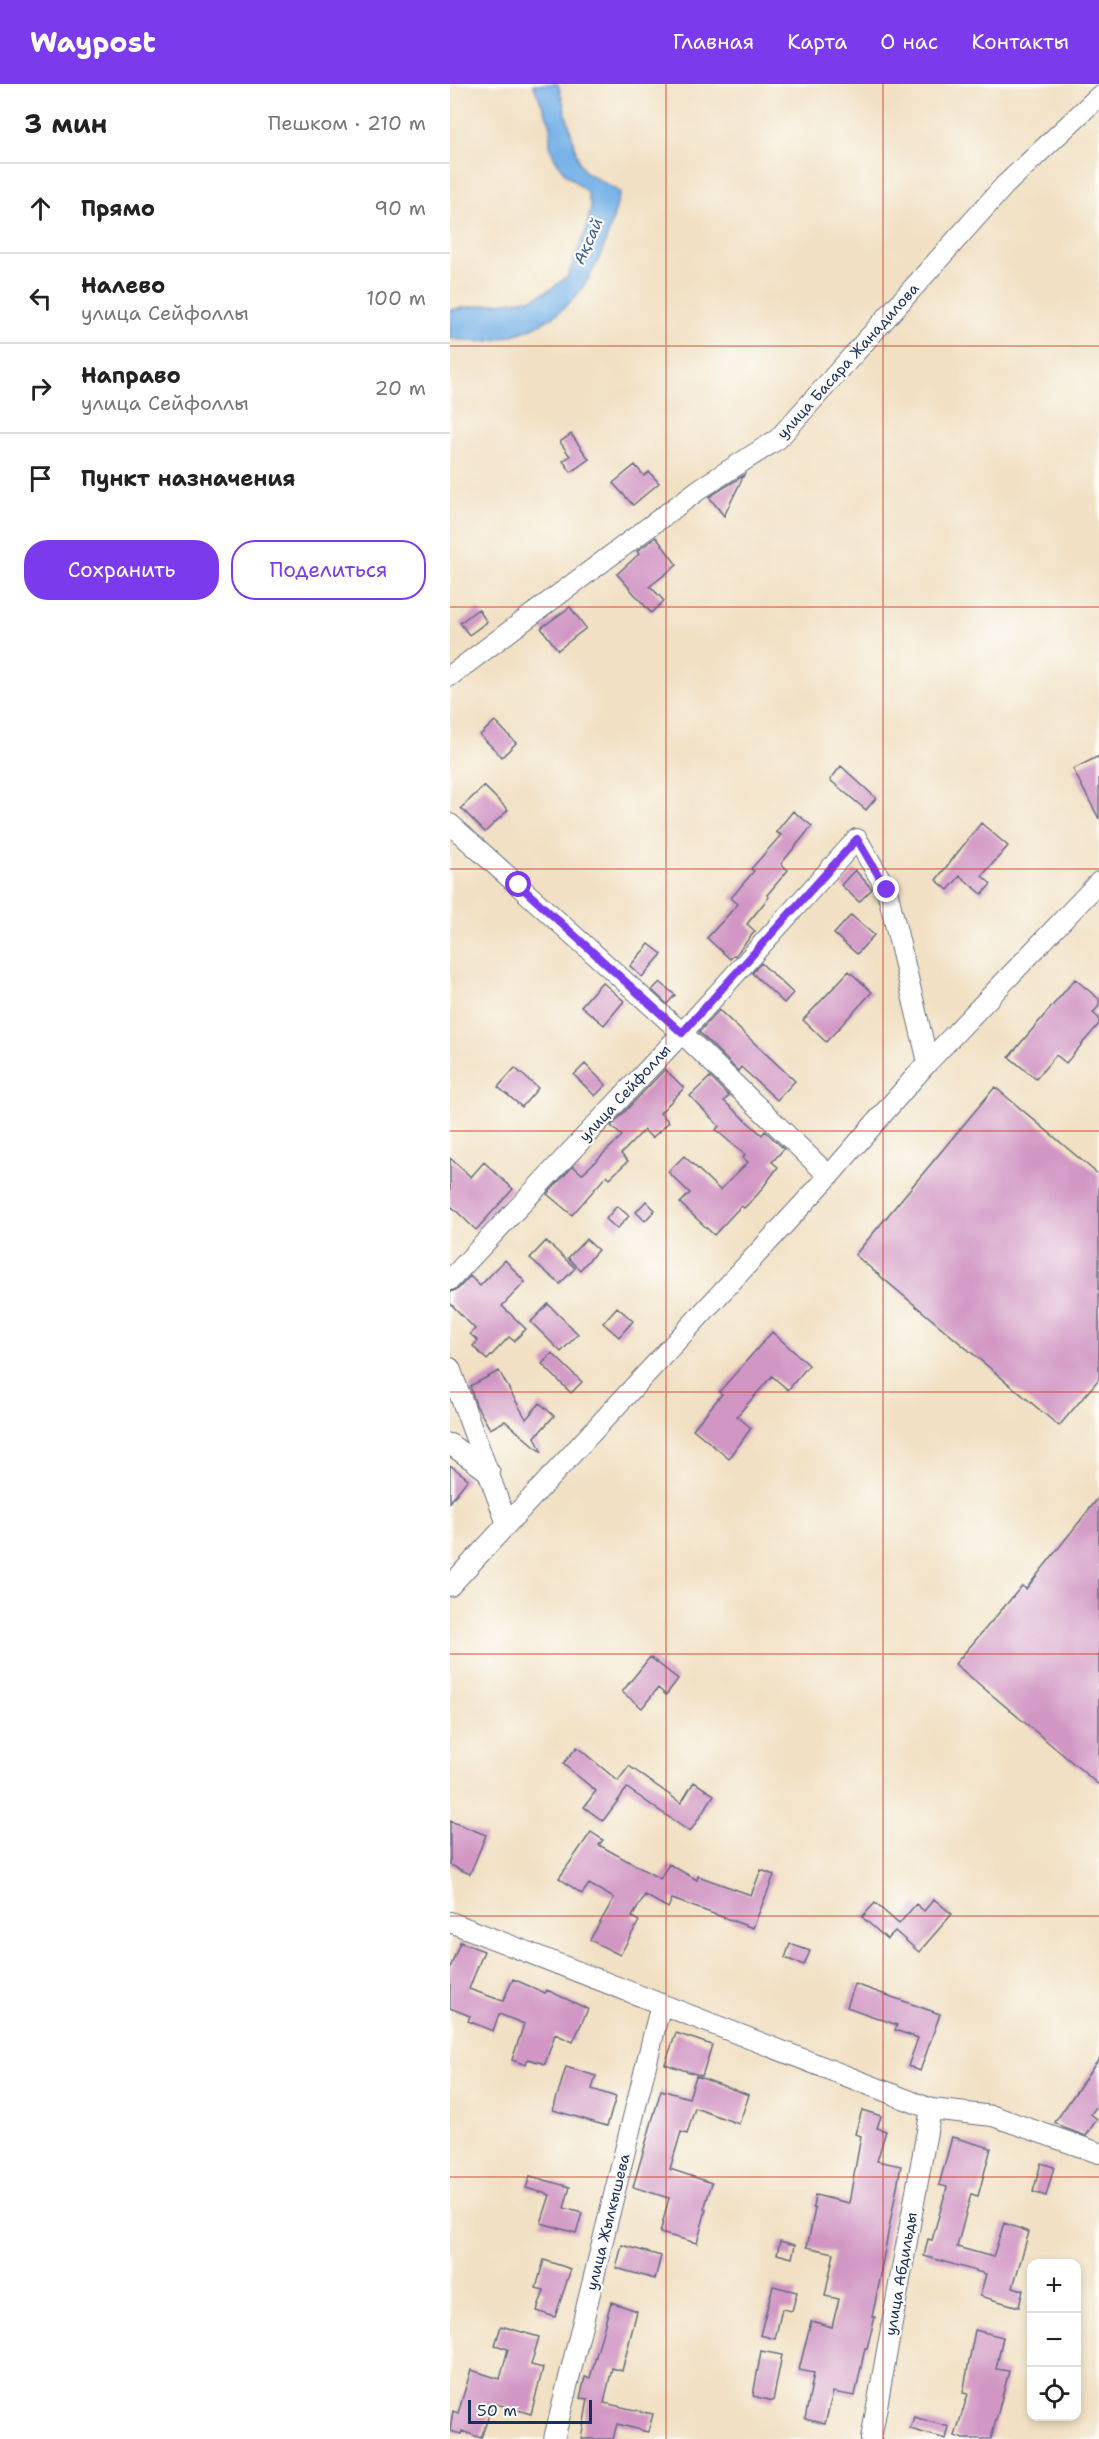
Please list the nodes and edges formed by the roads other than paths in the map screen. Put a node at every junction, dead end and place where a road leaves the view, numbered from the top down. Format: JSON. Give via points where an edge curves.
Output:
{"nodes":[{"id":1,"x":1099,"y":96,"type":"edge"},
{"id":2,"x":450,"y":676,"type":"edge"},
{"id":3,"x":450,"y":824,"type":"edge"},
{"id":4,"x":1099,"y":882,"type":"edge"},
{"id":5,"x":682,"y":1033,"type":"junction"},
{"id":6,"x":928,"y":1062,"type":"junction"},
{"id":7,"x":829,"y":1176,"type":"junction"},
{"id":8,"x":450,"y":1280,"type":"edge"},
{"id":9,"x":450,"y":1368,"type":"edge"},
{"id":10,"x":450,"y":1444,"type":"edge"},
{"id":11,"x":490,"y":1473,"type":"junction"},
{"id":12,"x":507,"y":1524,"type":"junction"},
{"id":13,"x":450,"y":1586,"type":"edge"},
{"id":14,"x":450,"y":1922,"type":"edge"},
{"id":15,"x":661,"y":2004,"type":"junction"},
{"id":16,"x":931,"y":2109,"type":"junction"},
{"id":17,"x":1099,"y":2153,"type":"edge"},
{"id":18,"x":554,"y":2439,"type":"edge"},
{"id":19,"x":871,"y":2439,"type":"edge"}],
"edges":[{"from":1,"to":2,"type":"street","name":"улица Басара Жанадилова","via":[[1005,185],[778,439],[700,488]]},
{"from":3,"to":5,"type":"street"},
{"from":4,"to":6,"type":"street"},
{"from":5,"to":6,"type":"street","name":"улица Сейфоллы","via":[[857,839],[887,890]]},
{"from":5,"to":7,"type":"street"},
{"from":5,"to":8,"type":"street","name":"улица Сейфоллы"},
{"from":6,"to":7,"type":"street"},
{"from":7,"to":12,"type":"street"},
{"from":9,"to":11,"type":"street"},
{"from":10,"to":11,"type":"street"},
{"from":11,"to":12,"type":"street"},
{"from":12,"to":13,"type":"street"},
{"from":14,"to":15,"type":"street"},
{"from":15,"to":16,"type":"street"},
{"from":15,"to":18,"type":"street","name":"улица Жылкышева"},
{"from":16,"to":17,"type":"street","via":[[993,2116]]},
{"from":16,"to":19,"type":"street","name":"улица Абдильды"}]}
